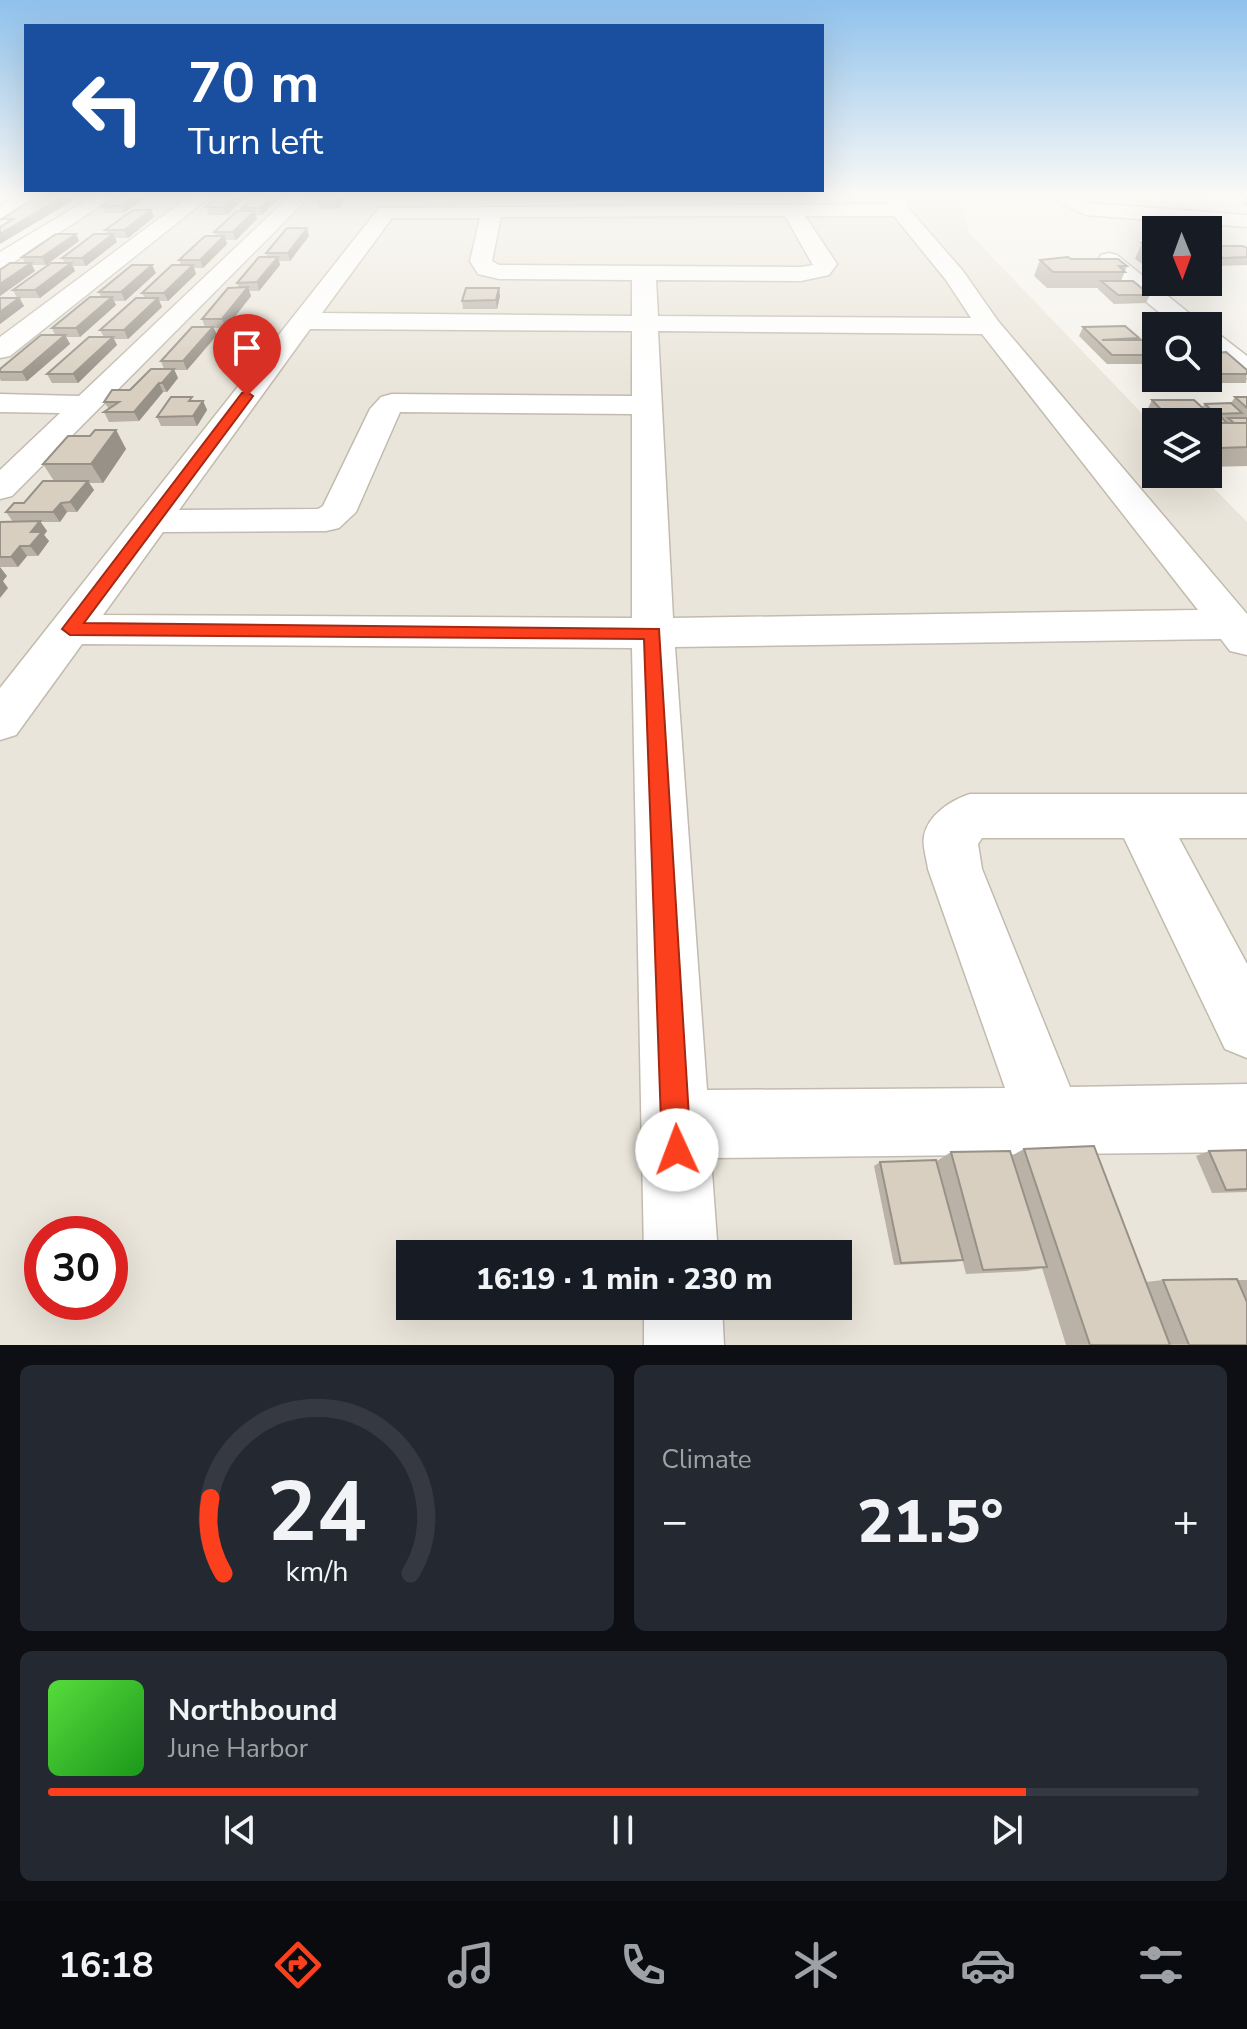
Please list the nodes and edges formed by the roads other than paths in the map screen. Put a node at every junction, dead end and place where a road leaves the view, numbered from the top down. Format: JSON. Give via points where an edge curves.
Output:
{"nodes":[{"id":1,"x":121,"y":258,"type":"edge"},
{"id":2,"x":238,"y":258,"type":"edge"},
{"id":3,"x":351,"y":258,"type":"edge"},
{"id":4,"x":482,"y":258,"type":"edge"},
{"id":5,"x":822,"y":258,"type":"edge"},
{"id":6,"x":941,"y":258,"type":"edge"},
{"id":7,"x":1109,"y":260,"type":"edge"},
{"id":8,"x":644,"y":273,"type":"junction"},
{"id":9,"x":1174,"y":312,"type":"edge"},
{"id":10,"x":303,"y":321,"type":"junction"},
{"id":11,"x":646,"y":324,"type":"junction"},
{"id":12,"x":989,"y":326,"type":"junction"},
{"id":13,"x":0,"y":350,"type":"edge"},
{"id":14,"x":1222,"y":350,"type":"edge"},
{"id":15,"x":1247,"y":370,"type":"edge"},
{"id":16,"x":0,"y":403,"type":"edge"},
{"id":17,"x":89,"y":405,"type":"junction"},
{"id":18,"x":648,"y":405,"type":"junction"},
{"id":19,"x":0,"y":489,"type":"edge"},
{"id":20,"x":152,"y":521,"type":"junction"},
{"id":21,"x":70,"y":629,"type":"junction"},
{"id":22,"x":653,"y":633,"type":"junction"},
{"id":23,"x":1240,"y":633,"type":"edge"},
{"id":24,"x":0,"y":722,"type":"edge"},
{"id":25,"x":1247,"y":816,"type":"edge"},
{"id":26,"x":1140,"y":817,"type":"junction"},
{"id":27,"x":1247,"y":1027,"type":"edge"},
{"id":28,"x":1247,"y":1118,"type":"edge"},
{"id":29,"x":1050,"y":1121,"type":"junction"},
{"id":30,"x":676,"y":1124,"type":"junction"},
{"id":31,"x":680,"y":1240,"type":"edge"},
{"id":32,"x":683,"y":1320,"type":"edge"},
{"id":33,"x":684,"y":1345,"type":"edge"}],
"edges":[{"from":1,"to":13,"type":"street"},
{"from":2,"to":17,"type":"street"},
{"from":3,"to":10,"type":"street"},
{"from":4,"to":8,"type":"street","via":[[486,269],[499,272]]},
{"from":5,"to":8,"type":"street","via":[[826,264],[821,270],[801,274]]},
{"from":6,"to":12,"type":"street"},
{"from":7,"to":9,"type":"street"},
{"from":8,"to":11,"type":"street"},
{"from":10,"to":11,"type":"street"},
{"from":10,"to":20,"type":"street"},
{"from":11,"to":12,"type":"street"},
{"from":11,"to":18,"type":"street"},
{"from":12,"to":23,"type":"street"},
{"from":14,"to":15,"type":"street"},
{"from":16,"to":17,"type":"street"},
{"from":17,"to":19,"type":"street"},
{"from":18,"to":20,"type":"street","via":[[392,403],[338,512],[326,520]]},
{"from":18,"to":22,"type":"street"},
{"from":20,"to":21,"type":"street"},
{"from":21,"to":22,"type":"street"},
{"from":21,"to":24,"type":"street"},
{"from":22,"to":23,"type":"street"},
{"from":22,"to":30,"type":"street"},
{"from":25,"to":26,"type":"street"},
{"from":26,"to":27,"type":"street"},
{"from":26,"to":29,"type":"street","via":[[970,816],[950,837],[955,869]]},
{"from":28,"to":29,"type":"street"},
{"from":29,"to":30,"type":"street"},
{"from":30,"to":31,"type":"street"},
{"from":32,"to":33,"type":"street"}]}
